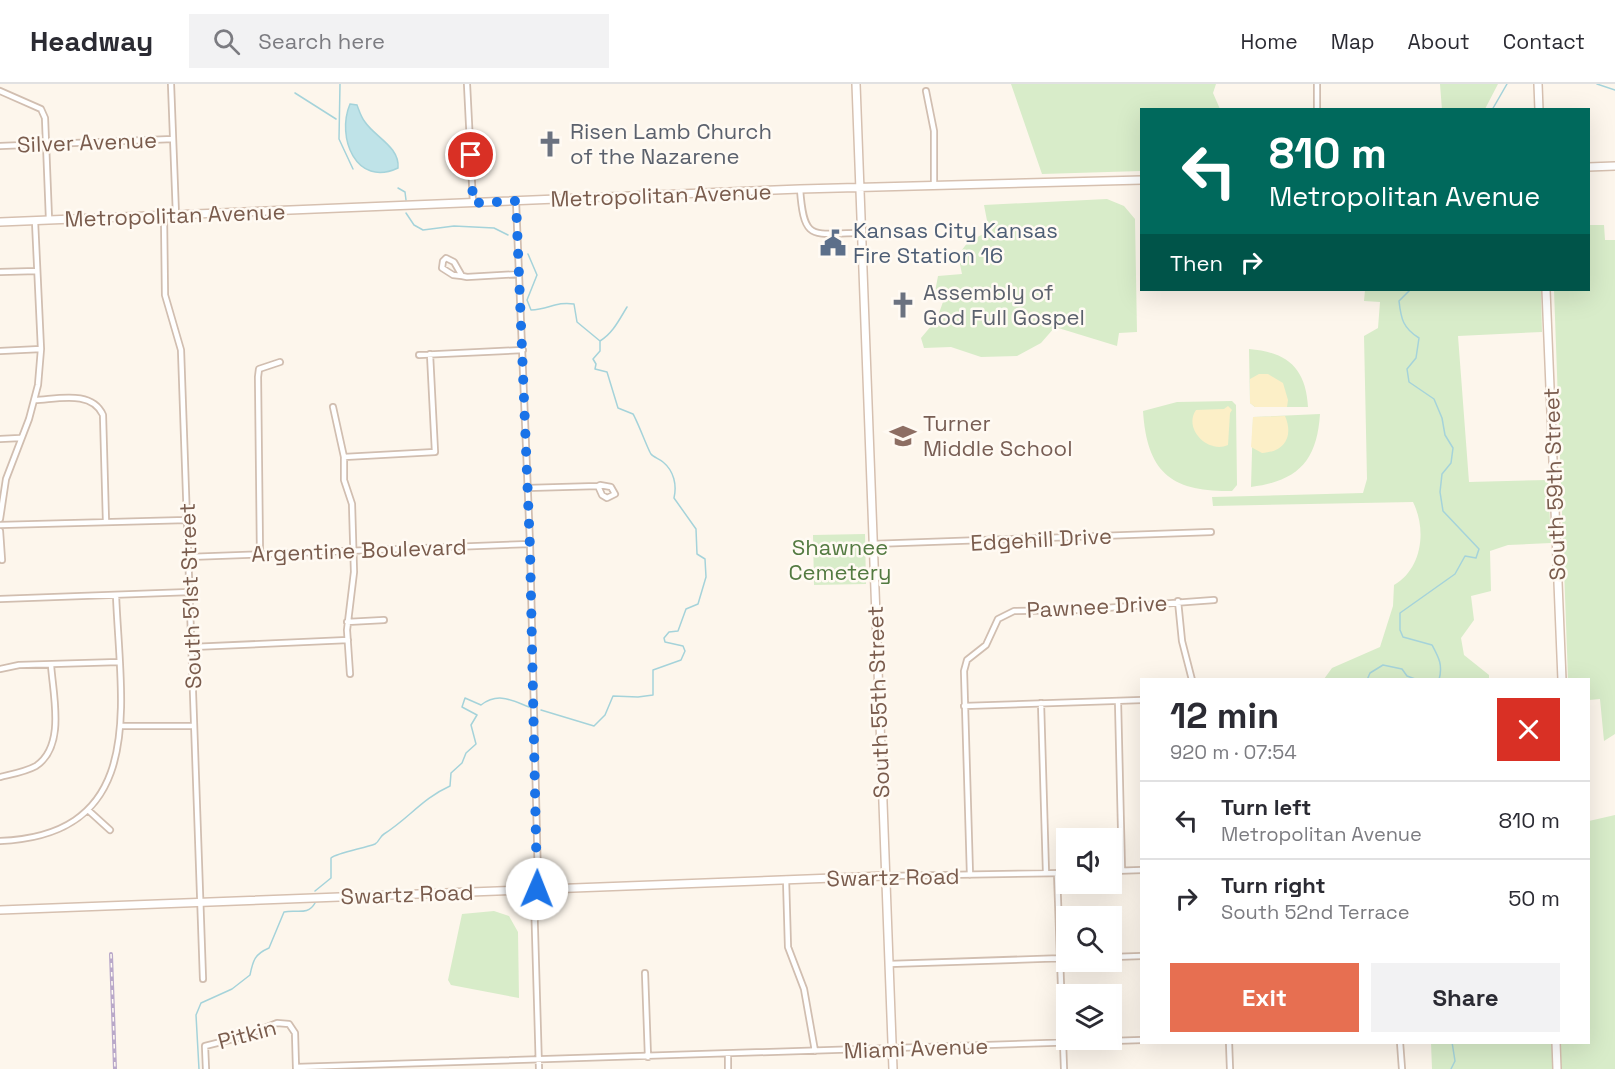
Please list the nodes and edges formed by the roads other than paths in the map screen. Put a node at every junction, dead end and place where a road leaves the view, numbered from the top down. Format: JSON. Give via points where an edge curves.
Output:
{"nodes":[{"id":1,"x":171,"y":84,"type":"edge"},
{"id":2,"x":467,"y":84,"type":"edge"},
{"id":3,"x":856,"y":84,"type":"edge"},
{"id":4,"x":1317,"y":84,"type":"edge"},
{"id":5,"x":1538,"y":84,"type":"edge"},
{"id":6,"x":0,"y":91,"type":"edge"},
{"id":7,"x":926,"y":91,"type":"dead end"},
{"id":8,"x":1317,"y":108,"type":"edge"},
{"id":9,"x":1539,"y":108,"type":"edge"},
{"id":10,"x":173,"y":139,"type":"junction"},
{"id":11,"x":46,"y":144,"type":"junction"},
{"id":12,"x":0,"y":146,"type":"edge"},
{"id":13,"x":1615,"y":166,"type":"edge"},
{"id":14,"x":1590,"y":167,"type":"edge"},
{"id":15,"x":1140,"y":180,"type":"edge"},
{"id":16,"x":934,"y":184,"type":"junction"},
{"id":17,"x":859,"y":188,"type":"junction"},
{"id":18,"x":800,"y":189,"type":"junction"},
{"id":19,"x":516,"y":201,"type":"junction"},
{"id":20,"x":473,"y":203,"type":"junction"},
{"id":21,"x":176,"y":215,"type":"junction"},
{"id":22,"x":164,"y":216,"type":"junction"},
{"id":23,"x":49,"y":219,"type":"junction"},
{"id":24,"x":35,"y":221,"type":"junction"},
{"id":25,"x":0,"y":222,"type":"edge"},
{"id":26,"x":861,"y":233,"type":"junction"},
{"id":27,"x":37,"y":271,"type":"junction"},
{"id":28,"x":0,"y":272,"type":"edge"},
{"id":29,"x":519,"y":274,"type":"junction"},
{"id":30,"x":462,"y":276,"type":"junction"},
{"id":31,"x":1546,"y":291,"type":"edge"},
{"id":32,"x":41,"y":349,"type":"junction"},
{"id":33,"x":523,"y":350,"type":"junction"},
{"id":34,"x":0,"y":351,"type":"edge"},
{"id":35,"x":430,"y":354,"type":"junction"},
{"id":36,"x":419,"y":355,"type":"dead end"},
{"id":37,"x":279,"y":362,"type":"dead end"},
{"id":38,"x":35,"y":400,"type":"junction"},
{"id":39,"x":333,"y":407,"type":"dead end"},
{"id":40,"x":20,"y":438,"type":"junction"},
{"id":41,"x":0,"y":439,"type":"edge"},
{"id":42,"x":344,"y":457,"type":"junction"},
{"id":43,"x":598,"y":486,"type":"dead end"},
{"id":44,"x":527,"y":488,"type":"junction"},
{"id":45,"x":0,"y":519,"type":"edge"},
{"id":46,"x":187,"y":520,"type":"junction"},
{"id":47,"x":106,"y":522,"type":"junction"},
{"id":48,"x":0,"y":525,"type":"edge"},
{"id":49,"x":0,"y":531,"type":"edge"},
{"id":50,"x":1211,"y":532,"type":"dead end"},
{"id":51,"x":530,"y":544,"type":"junction"},
{"id":52,"x":872,"y":544,"type":"junction"},
{"id":53,"x":354,"y":552,"type":"junction"},
{"id":54,"x":260,"y":554,"type":"junction"},
{"id":55,"x":188,"y":557,"type":"junction"},
{"id":56,"x":2,"y":560,"type":"dead end"},
{"id":57,"x":190,"y":592,"type":"junction"},
{"id":58,"x":116,"y":595,"type":"junction"},
{"id":59,"x":0,"y":599,"type":"edge"},
{"id":60,"x":1214,"y":600,"type":"dead end"},
{"id":61,"x":1178,"y":601,"type":"junction"},
{"id":62,"x":384,"y":620,"type":"dead end"},
{"id":63,"x":347,"y":622,"type":"junction"},
{"id":64,"x":348,"y":640,"type":"junction"},
{"id":65,"x":192,"y":647,"type":"junction"},
{"id":66,"x":118,"y":662,"type":"junction"},
{"id":67,"x":51,"y":665,"type":"junction"},
{"id":68,"x":0,"y":669,"type":"edge"},
{"id":69,"x":350,"y":674,"type":"dead end"},
{"id":70,"x":1191,"y":678,"type":"edge"},
{"id":71,"x":1562,"y":678,"type":"edge"},
{"id":72,"x":1140,"y":700,"type":"edge"},
{"id":73,"x":1118,"y":701,"type":"junction"},
{"id":74,"x":1041,"y":703,"type":"junction"},
{"id":75,"x":964,"y":706,"type":"junction"},
{"id":76,"x":121,"y":726,"type":"junction"},
{"id":77,"x":194,"y":726,"type":"junction"},
{"id":78,"x":0,"y":777,"type":"edge"},
{"id":79,"x":88,"y":810,"type":"junction"},
{"id":80,"x":1121,"y":828,"type":"edge"},
{"id":81,"x":110,"y":830,"type":"dead end"},
{"id":82,"x":0,"y":841,"type":"edge"},
{"id":83,"x":1122,"y":870,"type":"edge"},
{"id":84,"x":1140,"y":870,"type":"edge"},
{"id":85,"x":1047,"y":873,"type":"junction"},
{"id":86,"x":1056,"y":873,"type":"edge"},
{"id":87,"x":970,"y":875,"type":"junction"},
{"id":88,"x":885,"y":876,"type":"junction"},
{"id":89,"x":786,"y":879,"type":"junction"},
{"id":90,"x":537,"y":889,"type":"junction"},
{"id":91,"x":201,"y":902,"type":"junction"},
{"id":92,"x":0,"y":910,"type":"edge"},
{"id":93,"x":1140,"y":956,"type":"edge"},
{"id":94,"x":1122,"y":957,"type":"edge"},
{"id":95,"x":1056,"y":958,"type":"edge"},
{"id":96,"x":889,"y":964,"type":"junction"},
{"id":97,"x":645,"y":973,"type":"dead end"},
{"id":98,"x":203,"y":979,"type":"dead end"},
{"id":99,"x":1140,"y":1040,"type":"edge"},
{"id":100,"x":1122,"y":1041,"type":"edge"},
{"id":101,"x":1056,"y":1043,"type":"edge"},
{"id":102,"x":1229,"y":1044,"type":"edge"},
{"id":103,"x":1400,"y":1044,"type":"edge"},
{"id":104,"x":1556,"y":1044,"type":"edge"},
{"id":105,"x":892,"y":1050,"type":"junction"},
{"id":106,"x":1063,"y":1050,"type":"edge"},
{"id":107,"x":815,"y":1051,"type":"junction"},
{"id":108,"x":728,"y":1054,"type":"junction"},
{"id":109,"x":648,"y":1057,"type":"junction"},
{"id":110,"x":539,"y":1060,"type":"junction"},
{"id":111,"x":395,"y":1067,"type":"edge"},
{"id":112,"x":296,"y":1068,"type":"edge"},
{"id":113,"x":206,"y":1069,"type":"edge"},
{"id":114,"x":539,"y":1069,"type":"edge"},
{"id":115,"x":728,"y":1069,"type":"edge"},
{"id":116,"x":893,"y":1069,"type":"edge"},
{"id":117,"x":1064,"y":1069,"type":"edge"},
{"id":118,"x":1230,"y":1069,"type":"edge"},
{"id":119,"x":1402,"y":1069,"type":"edge"},
{"id":120,"x":1557,"y":1069,"type":"edge"}],
"edges":[{"from":1,"to":10,"type":"street"},
{"from":2,"to":20,"type":"street"},
{"from":3,"to":17,"type":"main road","name":"South 55th Street"},
{"from":4,"to":8,"type":"street"},
{"from":5,"to":9,"type":"main road"},
{"from":6,"to":11,"type":"street","via":[[41,109]]},
{"from":7,"to":16,"type":"street","via":[[934,131]]},
{"from":10,"to":11,"type":"street","name":"Silver Avenue"},
{"from":10,"to":21,"type":"street"},
{"from":11,"to":12,"type":"street","name":"Silver Avenue"},
{"from":11,"to":23,"type":"street"},
{"from":13,"to":14,"type":"main road"},
{"from":15,"to":16,"type":"main road","name":"Metropolitan Avenue"},
{"from":16,"to":17,"type":"main road","name":"Metropolitan Avenue"},
{"from":17,"to":18,"type":"main road","name":"Metropolitan Avenue"},
{"from":17,"to":26,"type":"main road","name":"South 55th Street"},
{"from":18,"to":19,"type":"main road","name":"Metropolitan Avenue"},
{"from":18,"to":26,"type":"street","via":[[802,220],[807,228],[819,233]]},
{"from":19,"to":20,"type":"main road","name":"Metropolitan Avenue"},
{"from":19,"to":29,"type":"street"},
{"from":20,"to":21,"type":"main road","name":"Metropolitan Avenue"},
{"from":21,"to":22,"type":"main road","name":"Metropolitan Avenue"},
{"from":22,"to":23,"type":"main road","name":"Metropolitan Avenue"},
{"from":22,"to":46,"type":"street","name":"South 51st Street","via":[[165,295],[181,350]]},
{"from":23,"to":24,"type":"main road","name":"Metropolitan Avenue"},
{"from":24,"to":25,"type":"main road","name":"Metropolitan Avenue"},
{"from":24,"to":27,"type":"street"},
{"from":26,"to":52,"type":"main road","name":"South 55th Street"},
{"from":27,"to":28,"type":"street"},
{"from":27,"to":32,"type":"street"},
{"from":29,"to":30,"type":"street"},
{"from":29,"to":33,"type":"street"},
{"from":30,"to":30,"type":"street","via":[[447,272],[442,268],[443,261],[446,258],[454,262]]},
{"from":31,"to":71,"type":"main road","name":"South 59th Street"},
{"from":32,"to":34,"type":"street"},
{"from":32,"to":38,"type":"street"},
{"from":33,"to":35,"type":"street"},
{"from":33,"to":44,"type":"street"},
{"from":35,"to":36,"type":"street"},
{"from":35,"to":42,"type":"street","via":[[435,452]]},
{"from":37,"to":54,"type":"street","via":[[259,369],[258,377]]},
{"from":38,"to":40,"type":"street"},
{"from":38,"to":47,"type":"street","via":[[86,398],[99,406],[103,415]]},
{"from":39,"to":42,"type":"street"},
{"from":40,"to":41,"type":"street"},
{"from":40,"to":45,"type":"street","via":[[6,478]]},
{"from":42,"to":53,"type":"street","via":[[352,504]]},
{"from":43,"to":44,"type":"street"},
{"from":44,"to":51,"type":"street"},
{"from":46,"to":47,"type":"street"},
{"from":46,"to":55,"type":"street","name":"South 51st Street"},
{"from":47,"to":48,"type":"street"},
{"from":49,"to":56,"type":"street"},
{"from":50,"to":52,"type":"street","name":"Edgehill Drive"},
{"from":51,"to":53,"type":"street","name":"Argentine Boulevard"},
{"from":51,"to":90,"type":"street"},
{"from":52,"to":88,"type":"main road","name":"South 55th Street"},
{"from":53,"to":54,"type":"street","name":"Argentine Boulevard"},
{"from":53,"to":63,"type":"street"},
{"from":54,"to":55,"type":"street","name":"Argentine Boulevard"},
{"from":55,"to":57,"type":"street","name":"South 51st Street"},
{"from":57,"to":58,"type":"street"},
{"from":57,"to":65,"type":"street","name":"South 51st Street"},
{"from":58,"to":59,"type":"street"},
{"from":58,"to":66,"type":"street"},
{"from":60,"to":61,"type":"street","name":"Pawnee Drive"},
{"from":61,"to":70,"type":"street"},
{"from":61,"to":75,"type":"street","name":"Pawnee Drive","via":[[1014,611],[998,619],[986,645],[967,660],[963,671]]},
{"from":62,"to":63,"type":"street"},
{"from":63,"to":64,"type":"street"},
{"from":64,"to":65,"type":"street"},
{"from":64,"to":69,"type":"street"},
{"from":65,"to":77,"type":"street","name":"South 51st Street"},
{"from":66,"to":67,"type":"street"},
{"from":66,"to":76,"type":"street"},
{"from":67,"to":68,"type":"street"},
{"from":67,"to":78,"type":"street","via":[[52,745],[36,766]]},
{"from":72,"to":73,"type":"street"},
{"from":73,"to":74,"type":"street"},
{"from":73,"to":80,"type":"street"},
{"from":74,"to":75,"type":"street"},
{"from":74,"to":85,"type":"street"},
{"from":75,"to":87,"type":"street","name":"Pawnee Drive"},
{"from":76,"to":77,"type":"street"},
{"from":76,"to":79,"type":"street","via":[[109,779]]},
{"from":77,"to":91,"type":"street","name":"South 51st Street"},
{"from":79,"to":81,"type":"street"},
{"from":79,"to":82,"type":"street","via":[[49,834]]},
{"from":83,"to":84,"type":"street"},
{"from":85,"to":86,"type":"street","name":"Swartz Road"},
{"from":85,"to":87,"type":"street","name":"Swartz Road"},
{"from":87,"to":88,"type":"street","name":"Swartz Road"},
{"from":88,"to":89,"type":"main road","name":"Swartz Road"},
{"from":88,"to":96,"type":"main road","name":"South 55th Street"},
{"from":89,"to":90,"type":"main road","name":"Swartz Road"},
{"from":89,"to":107,"type":"street","via":[[788,947],[804,989]]},
{"from":90,"to":91,"type":"main road","name":"Swartz Road"},
{"from":90,"to":110,"type":"street","via":[[534,897]]},
{"from":91,"to":92,"type":"main road","name":"Swartz Road"},
{"from":91,"to":98,"type":"street","name":"South 51st Street"},
{"from":93,"to":94,"type":"street"},
{"from":95,"to":96,"type":"street"},
{"from":96,"to":105,"type":"main road","name":"South 55th Street"},
{"from":97,"to":109,"type":"street"},
{"from":99,"to":100,"type":"street","name":"Miami Avenue"},
{"from":101,"to":105,"type":"street","name":"Miami Avenue"},
{"from":102,"to":118,"type":"street"},
{"from":103,"to":119,"type":"street"},
{"from":104,"to":120,"type":"main road"},
{"from":105,"to":107,"type":"street","name":"Miami Avenue"},
{"from":105,"to":116,"type":"main road","name":"South 55th Street"},
{"from":106,"to":117,"type":"street"},
{"from":107,"to":108,"type":"street","name":"Miami Avenue"},
{"from":108,"to":109,"type":"street","name":"Miami Avenue"},
{"from":108,"to":115,"type":"street"},
{"from":109,"to":110,"type":"street","name":"Miami Avenue"},
{"from":110,"to":111,"type":"street","name":"Miami Avenue"},
{"from":110,"to":114,"type":"street"},
{"from":111,"to":112,"type":"street","name":"Miami Avenue"},
{"from":112,"to":113,"type":"street","name":"Pitkin","via":[[295,1033],[288,1024],[278,1023],[205,1046]]}]}
